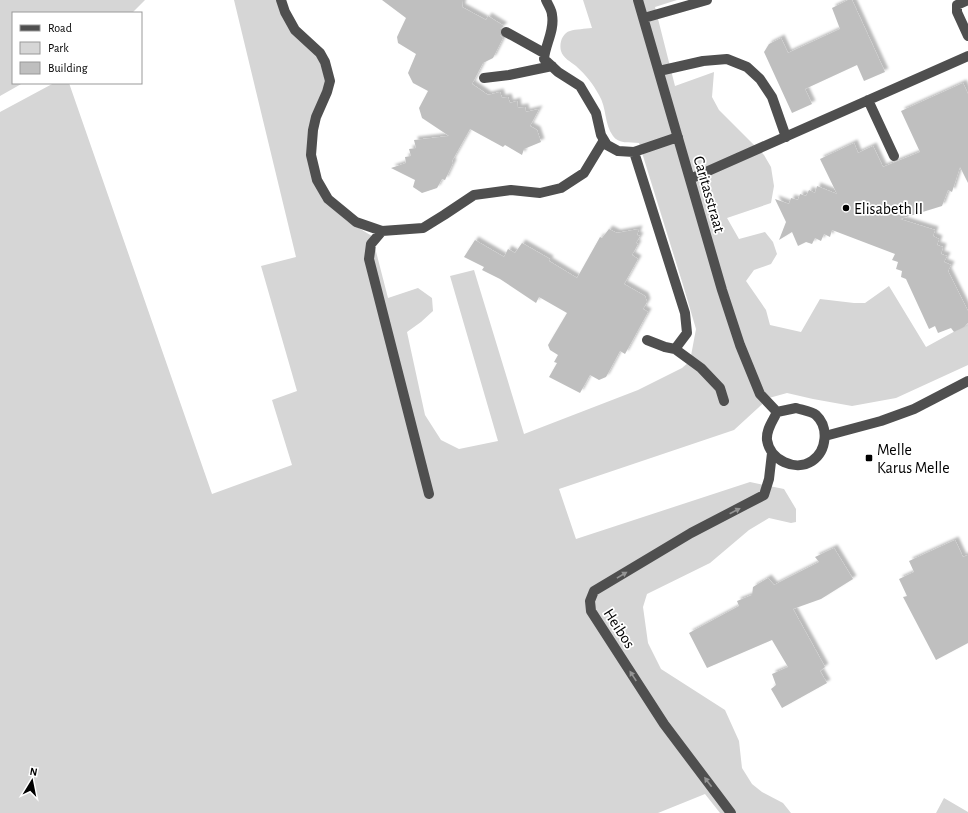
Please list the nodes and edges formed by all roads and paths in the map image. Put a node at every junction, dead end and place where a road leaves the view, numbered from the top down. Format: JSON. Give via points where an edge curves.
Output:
{"nodes":[{"id":1,"x":281,"y":0,"type":"edge"},
{"id":2,"x":546,"y":0,"type":"edge"},
{"id":3,"x":638,"y":0,"type":"edge"},
{"id":4,"x":707,"y":0,"type":"edge"},
{"id":5,"x":968,"y":0,"type":"edge"},
{"id":6,"x":957,"y":2,"type":"edge"},
{"id":7,"x":644,"y":18,"type":"junction"},
{"id":8,"x":506,"y":32,"type":"dead end"},
{"id":9,"x":968,"y":36,"type":"edge"},
{"id":10,"x":544,"y":53,"type":"junction"},
{"id":11,"x":968,"y":56,"type":"edge"},
{"id":12,"x":552,"y":66,"type":"junction"},
{"id":13,"x":659,"y":71,"type":"junction"},
{"id":14,"x":484,"y":78,"type":"dead end"},
{"id":15,"x":868,"y":100,"type":"junction"},
{"id":16,"x":678,"y":137,"type":"junction"},
{"id":17,"x":786,"y":137,"type":"junction"},
{"id":18,"x":604,"y":140,"type":"junction"},
{"id":19,"x":634,"y":152,"type":"junction"},
{"id":20,"x":894,"y":156,"type":"dead end"},
{"id":21,"x":690,"y":179,"type":"junction"},
{"id":22,"x":382,"y":231,"type":"junction"},
{"id":23,"x":647,"y":340,"type":"dead end"},
{"id":24,"x":675,"y":349,"type":"junction"},
{"id":25,"x":968,"y":381,"type":"edge"},
{"id":26,"x":724,"y":401,"type":"dead end"},
{"id":27,"x":778,"y":412,"type":"junction"},
{"id":28,"x":825,"y":436,"type":"junction"},
{"id":29,"x":772,"y":453,"type":"junction"},
{"id":30,"x":429,"y":494,"type":"dead end"},
{"id":31,"x":731,"y":813,"type":"edge"}],
"edges":[{"from":1,"to":22,"type":"street","via":[[284,12],[295,30],[320,53],[330,81],[313,130],[311,155],[317,180],[328,198],[356,222]]},
{"from":2,"to":10,"type":"street","via":[[552,15],[551,32]]},
{"from":3,"to":7,"type":"street","name":"Caritasstraat"},
{"from":4,"to":7,"type":"street"},
{"from":5,"to":6,"type":"street"},
{"from":6,"to":9,"type":"street","via":[[957,12]]},
{"from":7,"to":13,"type":"street","name":"Caritasstraat"},
{"from":8,"to":10,"type":"street"},
{"from":10,"to":12,"type":"street","via":[[544,59]]},
{"from":11,"to":15,"type":"street"},
{"from":12,"to":14,"type":"street"},
{"from":12,"to":18,"type":"street","via":[[580,86],[596,113]]},
{"from":13,"to":16,"type":"street","name":"Caritasstraat"},
{"from":13,"to":17,"type":"street","via":[[702,61],[727,59],[747,67],[760,79],[772,97]]},
{"from":15,"to":17,"type":"street"},
{"from":15,"to":20,"type":"street"},
{"from":16,"to":19,"type":"street"},
{"from":16,"to":21,"type":"street","name":"Caritasstraat"},
{"from":17,"to":21,"type":"street"},
{"from":18,"to":19,"type":"street","via":[[607,145],[618,151]]},
{"from":18,"to":22,"type":"street","via":[[584,173],[561,188],[540,193],[511,190],[474,195],[423,228]]},
{"from":19,"to":24,"type":"street","via":[[685,312],[687,333]]},
{"from":21,"to":27,"type":"street","name":"Caritasstraat","via":[[740,345],[760,394]]},
{"from":22,"to":30,"type":"street","via":[[372,244],[369,259]]},
{"from":23,"to":24,"type":"street"},
{"from":24,"to":26,"type":"street","via":[[706,373],[720,388]]},
{"from":25,"to":28,"type":"street","via":[[907,412]]},
{"from":27,"to":28,"type":"street","via":[[796,408],[816,415],[823,426]]},
{"from":27,"to":29,"type":"street","via":[[768,428],[767,440]]},
{"from":28,"to":29,"type":"street","via":[[822,450],[812,461],[798,466],[784,463]]},
{"from":31,"to":29,"type":"street","name":"Heibos","one_way":true,"via":[[660,718],[591,611],[590,601],[594,591],[690,533],[764,495]]}]}
